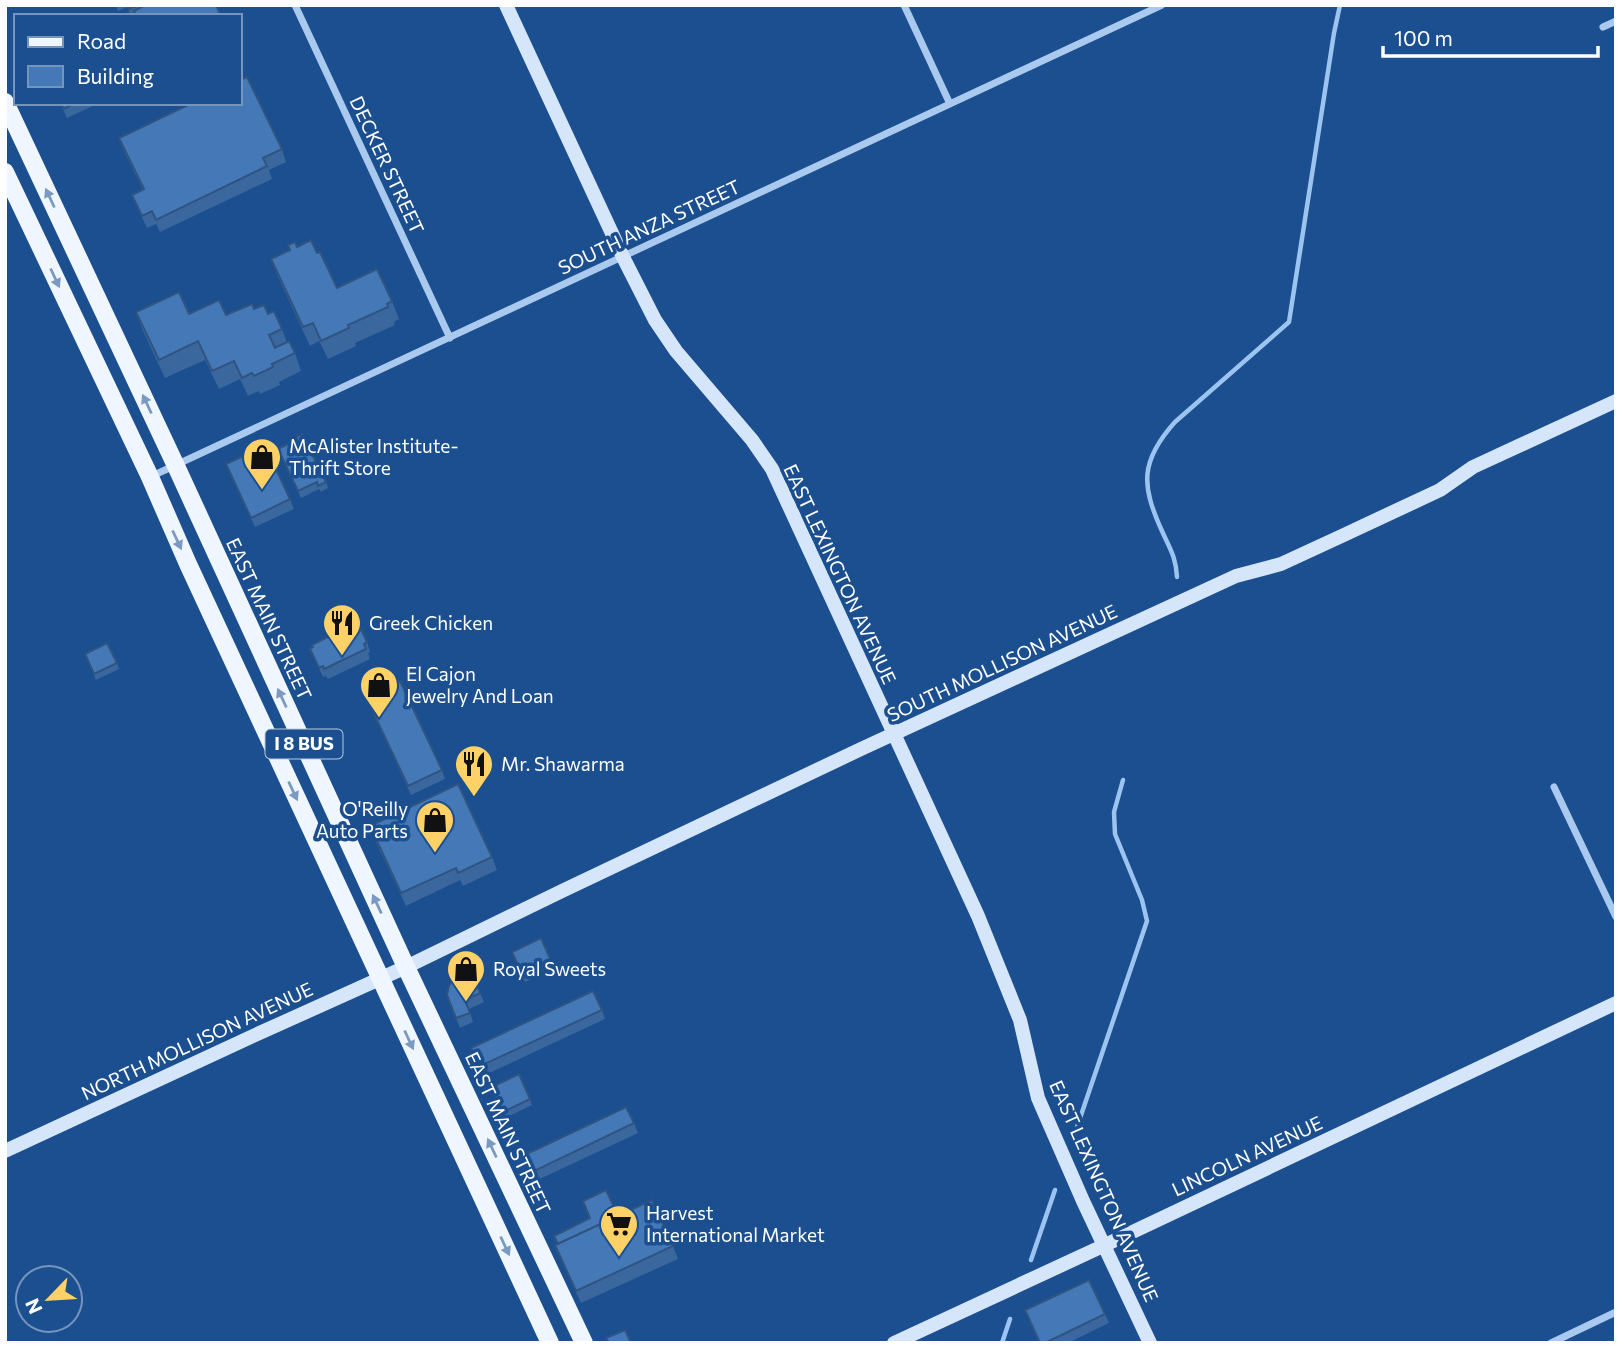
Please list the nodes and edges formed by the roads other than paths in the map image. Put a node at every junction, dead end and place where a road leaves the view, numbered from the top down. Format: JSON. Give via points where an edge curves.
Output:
{"nodes":[{"id":1,"x":295,"y":5,"type":"edge"},
{"id":2,"x":506,"y":5,"type":"edge"},
{"id":3,"x":904,"y":5,"type":"edge"},
{"id":4,"x":1162,"y":5,"type":"edge"},
{"id":5,"x":1616,"y":21,"type":"edge"},
{"id":6,"x":1604,"y":27,"type":"dead end"},
{"id":7,"x":5,"y":102,"type":"edge"},
{"id":8,"x":950,"y":104,"type":"junction"},
{"id":9,"x":5,"y":172,"type":"edge"},
{"id":10,"x":624,"y":257,"type":"junction"},
{"id":11,"x":450,"y":338,"type":"junction"},
{"id":12,"x":1616,"y":401,"type":"edge"},
{"id":13,"x":176,"y":466,"type":"junction"},
{"id":14,"x":150,"y":477,"type":"junction"},
{"id":15,"x":893,"y":734,"type":"junction"},
{"id":16,"x":1554,"y":787,"type":"dead end"},
{"id":17,"x":1616,"y":917,"type":"edge"},
{"id":18,"x":406,"y":967,"type":"junction"},
{"id":19,"x":380,"y":978,"type":"junction"},
{"id":20,"x":1616,"y":1003,"type":"edge"},
{"id":21,"x":5,"y":1151,"type":"edge"},
{"id":22,"x":1105,"y":1245,"type":"junction"},
{"id":23,"x":564,"y":1301,"type":"junction"},
{"id":24,"x":1616,"y":1312,"type":"edge"},
{"id":25,"x":536,"y":1314,"type":"junction"},
{"id":26,"x":550,"y":1343,"type":"edge"},
{"id":27,"x":584,"y":1343,"type":"edge"},
{"id":28,"x":894,"y":1343,"type":"edge"},
{"id":29,"x":1150,"y":1343,"type":"edge"},
{"id":30,"x":1551,"y":1343,"type":"edge"}],
"edges":[{"from":1,"to":11,"type":"street","name":"DECKER STREET"},
{"from":2,"to":10,"type":"street","name":"EAST LEXINGTON AVENUE"},
{"from":3,"to":8,"type":"street"},
{"from":4,"to":8,"type":"street","name":"SOUTH ANZA STREET"},
{"from":5,"to":6,"type":"street"},
{"from":13,"to":7,"type":"main road","name":"EAST MAIN STREET","number":"I 8 BUS","one_way":true},
{"from":8,"to":10,"type":"street","name":"SOUTH ANZA STREET"},
{"from":9,"to":14,"type":"main road","number":"I 8 BUS","one_way":true},
{"from":10,"to":11,"type":"street","name":"SOUTH ANZA STREET"},
{"from":10,"to":15,"type":"street","name":"EAST LEXINGTON AVENUE","via":[[676,351],[772,470]]},
{"from":11,"to":13,"type":"street","name":"SOUTH ANZA STREET"},
{"from":12,"to":15,"type":"street","name":"SOUTH MOLLISON AVENUE","via":[[1281,564],[1236,576]]},
{"from":13,"to":14,"type":"street","name":"SOUTH ANZA STREET"},
{"from":18,"to":13,"type":"main road","name":"EAST MAIN STREET","number":"I 8 BUS","one_way":true},
{"from":14,"to":19,"type":"main road","number":"I 8 BUS","one_way":true},
{"from":15,"to":18,"type":"street","name":"SOUTH MOLLISON AVENUE"},
{"from":15,"to":22,"type":"street","name":"EAST LEXINGTON AVENUE","via":[[978,916],[1020,1020],[1038,1098]]},
{"from":16,"to":17,"type":"street"},
{"from":18,"to":19,"type":"street","name":"NORTH MOLLISON AVENUE"},
{"from":23,"to":18,"type":"main road","name":"EAST MAIN STREET","number":"I 8 BUS","one_way":true},
{"from":19,"to":21,"type":"street","name":"NORTH MOLLISON AVENUE"},
{"from":19,"to":25,"type":"main road","number":"I 8 BUS","one_way":true},
{"from":20,"to":22,"type":"street","name":"LINCOLN AVENUE"},
{"from":22,"to":28,"type":"street","name":"LINCOLN AVENUE"},
{"from":22,"to":29,"type":"street","name":"EAST LEXINGTON AVENUE"},
{"from":23,"to":25,"type":"main road"},
{"from":23,"to":27,"type":"main road","name":"EAST MAIN STREET","number":"I 8 BUS"},
{"from":24,"to":30,"type":"street"},
{"from":25,"to":26,"type":"main road","number":"I 8 BUS"}]}
